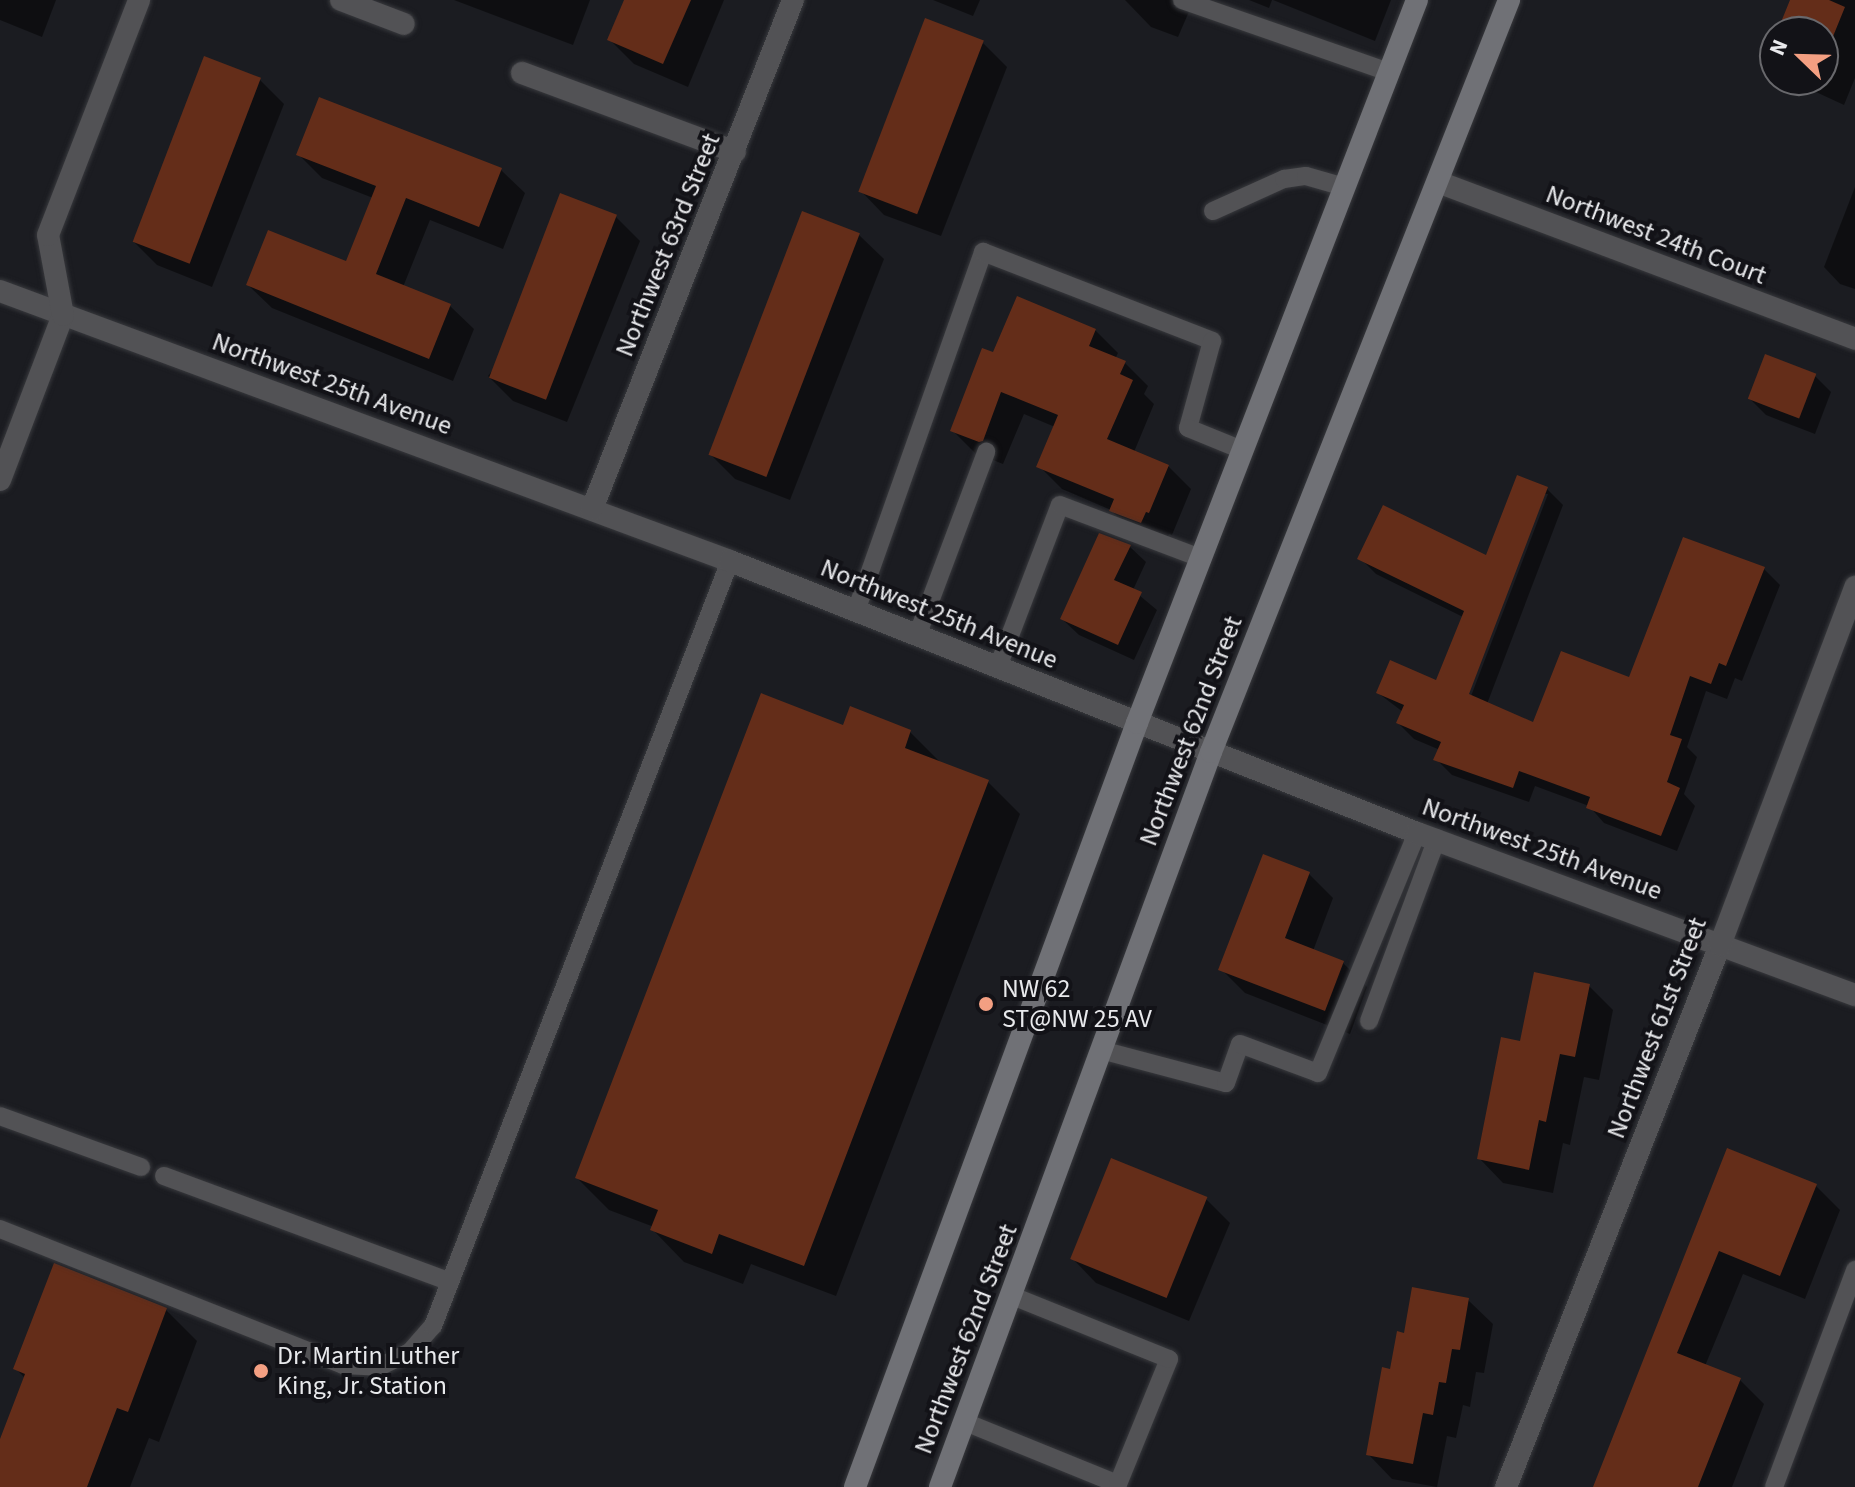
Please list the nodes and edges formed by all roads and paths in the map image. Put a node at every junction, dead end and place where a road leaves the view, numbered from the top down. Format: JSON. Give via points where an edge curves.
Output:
{"nodes":[{"id":1,"x":139,"y":0,"type":"edge"},
{"id":2,"x":341,"y":0,"type":"edge"},
{"id":3,"x":793,"y":0,"type":"edge"},
{"id":4,"x":1182,"y":0,"type":"edge"},
{"id":5,"x":1417,"y":0,"type":"edge"},
{"id":6,"x":1509,"y":0,"type":"edge"},
{"id":7,"x":404,"y":24,"type":"dead end"},
{"id":8,"x":1389,"y":72,"type":"junction"},
{"id":9,"x":522,"y":73,"type":"dead end"},
{"id":10,"x":735,"y":152,"type":"junction"},
{"id":11,"x":1438,"y":182,"type":"junction"},
{"id":12,"x":1344,"y":187,"type":"junction"},
{"id":13,"x":1213,"y":211,"type":"dead end"},
{"id":14,"x":0,"y":291,"type":"edge"},
{"id":15,"x":63,"y":315,"type":"junction"},
{"id":16,"x":1855,"y":339,"type":"edge"},
{"id":17,"x":1242,"y":450,"type":"junction"},
{"id":18,"x":986,"y":452,"type":"dead end"},
{"id":19,"x":0,"y":480,"type":"edge"},
{"id":20,"x":592,"y":509,"type":"junction"},
{"id":21,"x":1200,"y":558,"type":"junction"},
{"id":22,"x":730,"y":561,"type":"junction"},
{"id":23,"x":1855,"y":587,"type":"edge"},
{"id":24,"x":856,"y":611,"type":"junction"},
{"id":25,"x":917,"y":636,"type":"junction"},
{"id":26,"x":998,"y":667,"type":"junction"},
{"id":27,"x":1137,"y":723,"type":"junction"},
{"id":28,"x":1211,"y":752,"type":"junction"},
{"id":29,"x":1427,"y":835,"type":"junction"},
{"id":30,"x":1720,"y":945,"type":"junction"},
{"id":31,"x":1855,"y":995,"type":"edge"},
{"id":32,"x":1369,"y":1021,"type":"dead end"},
{"id":33,"x":1101,"y":1050,"type":"junction"},
{"id":34,"x":0,"y":1116,"type":"edge"},
{"id":35,"x":141,"y":1167,"type":"dead end"},
{"id":36,"x":164,"y":1176,"type":"dead end"},
{"id":37,"x":0,"y":1229,"type":"edge"},
{"id":38,"x":1855,"y":1270,"type":"edge"},
{"id":39,"x":450,"y":1282,"type":"junction"},
{"id":40,"x":1012,"y":1296,"type":"junction"},
{"id":41,"x":965,"y":1422,"type":"junction"},
{"id":42,"x":855,"y":1487,"type":"edge"},
{"id":43,"x":940,"y":1487,"type":"edge"},
{"id":44,"x":1506,"y":1487,"type":"edge"},
{"id":45,"x":1774,"y":1487,"type":"edge"}],
"edges":[{"from":1,"to":15,"type":"street","via":[[48,235]]},
{"from":2,"to":7,"type":"street"},
{"from":3,"to":10,"type":"street","name":"Northwest 63rd Street"},
{"from":4,"to":8,"type":"lane"},
{"from":5,"to":8,"type":"main road","name":"Northwest 62nd Street"},
{"from":6,"to":11,"type":"main road","name":"Northwest 62nd Street"},
{"from":8,"to":12,"type":"main road","name":"Northwest 62nd Street"},
{"from":9,"to":10,"type":"street"},
{"from":10,"to":20,"type":"street","name":"Northwest 63rd Street"},
{"from":11,"to":16,"type":"street","name":"Northwest 24th Court"},
{"from":11,"to":28,"type":"main road","name":"Northwest 62nd Street"},
{"from":12,"to":13,"type":"lane","via":[[1306,176],[1284,179]]},
{"from":12,"to":17,"type":"main road","name":"Northwest 62nd Street"},
{"from":14,"to":15,"type":"street","name":"Northwest 25th Avenue"},
{"from":15,"to":19,"type":"street"},
{"from":15,"to":20,"type":"street","name":"Northwest 25th Avenue"},
{"from":17,"to":21,"type":"main road","name":"Northwest 62nd Street"},
{"from":17,"to":24,"type":"lane","via":[[1188,428],[1212,341],[983,252]]},
{"from":18,"to":25,"type":"lane"},
{"from":20,"to":22,"type":"street","name":"Northwest 25th Avenue"},
{"from":21,"to":26,"type":"lane","via":[[1060,505]]},
{"from":21,"to":27,"type":"main road","name":"Northwest 62nd Street"},
{"from":22,"to":24,"type":"street","name":"Northwest 25th Avenue"},
{"from":22,"to":39,"type":"lane"},
{"from":23,"to":30,"type":"street","name":"Northwest 61st Street"},
{"from":24,"to":25,"type":"street","name":"Northwest 25th Avenue"},
{"from":25,"to":26,"type":"street","name":"Northwest 25th Avenue"},
{"from":26,"to":27,"type":"street","name":"Northwest 25th Avenue"},
{"from":27,"to":28,"type":"street","name":"Northwest 25th Avenue"},
{"from":27,"to":42,"type":"main road","name":"Northwest 62nd Street"},
{"from":28,"to":29,"type":"street","name":"Northwest 25th Avenue"},
{"from":28,"to":33,"type":"main road","name":"Northwest 62nd Street"},
{"from":29,"to":30,"type":"street","name":"Northwest 25th Avenue"},
{"from":29,"to":32,"type":"lane"},
{"from":29,"to":33,"type":"lane","via":[[1318,1073],[1240,1044],[1226,1083]]},
{"from":30,"to":31,"type":"street","name":"Northwest 25th Avenue"},
{"from":30,"to":44,"type":"street","name":"Northwest 61st Street"},
{"from":33,"to":40,"type":"main road","name":"Northwest 62nd Street"},
{"from":34,"to":35,"type":"lane"},
{"from":36,"to":39,"type":"lane"},
{"from":37,"to":39,"type":"lane","via":[[343,1365],[379,1367],[410,1352],[433,1326]]},
{"from":38,"to":45,"type":"lane"},
{"from":40,"to":41,"type":"main road","name":"Northwest 62nd Street"},
{"from":40,"to":41,"type":"lane","via":[[1169,1359],[1118,1484]]},
{"from":41,"to":43,"type":"main road","name":"Northwest 62nd Street"}]}
